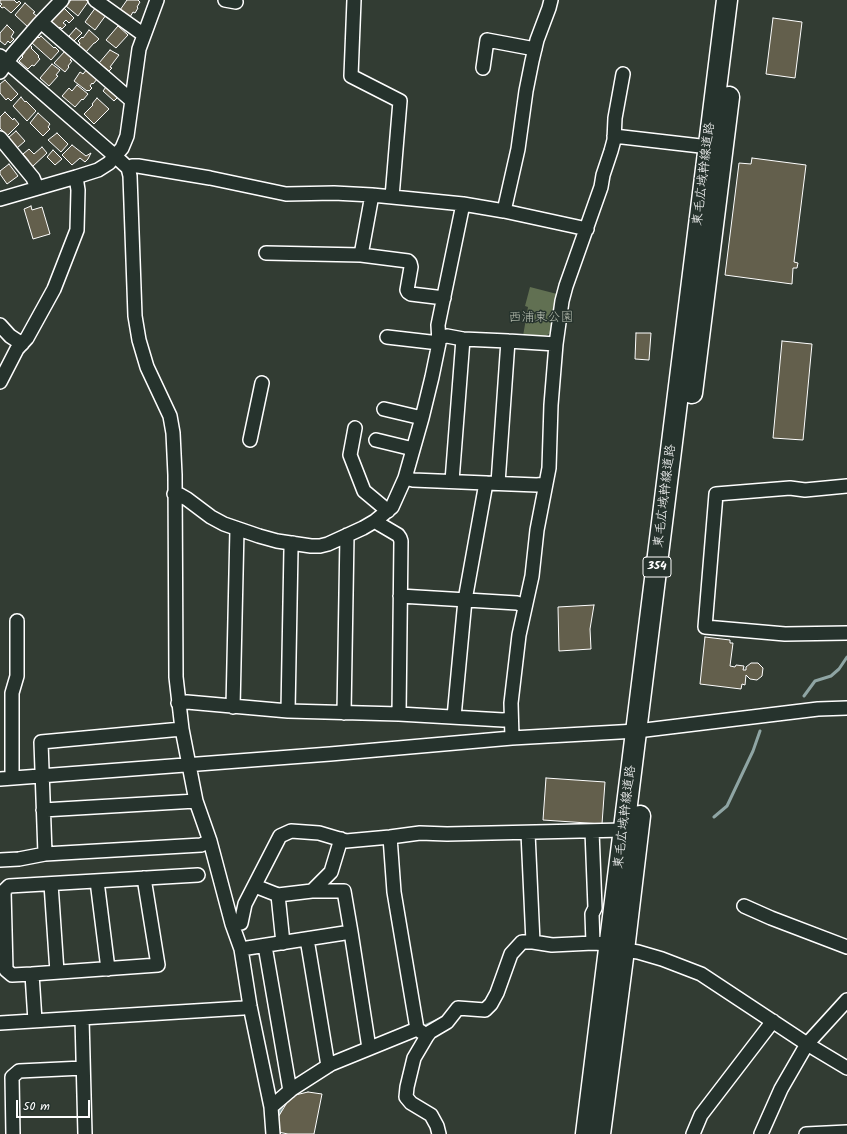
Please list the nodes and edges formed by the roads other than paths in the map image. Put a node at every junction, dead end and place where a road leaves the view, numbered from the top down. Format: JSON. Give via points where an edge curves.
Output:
{"nodes":[{"id":1,"x":62,"y":0,"type":"edge"},
{"id":2,"x":95,"y":0,"type":"edge"},
{"id":3,"x":157,"y":0,"type":"edge"},
{"id":4,"x":354,"y":0,"type":"edge"},
{"id":5,"x":551,"y":0,"type":"edge"},
{"id":6,"x":727,"y":0,"type":"edge"},
{"id":7,"x":741,"y":0,"type":"edge"},
{"id":8,"x":41,"y":22,"type":"junction"},
{"id":9,"x":144,"y":35,"type":"junction"},
{"id":10,"x":535,"y":50,"type":"junction"},
{"id":11,"x":3,"y":64,"type":"edge"},
{"id":12,"x":483,"y":68,"type":"dead end"},
{"id":13,"x":623,"y":74,"type":"dead end"},
{"id":14,"x":132,"y":100,"type":"junction"},
{"id":15,"x":614,"y":136,"type":"junction"},
{"id":16,"x":0,"y":138,"type":"edge"},
{"id":17,"x":709,"y":147,"type":"junction"},
{"id":18,"x":115,"y":156,"type":"junction"},
{"id":19,"x":128,"y":168,"type":"junction"},
{"id":20,"x":76,"y":178,"type":"junction"},
{"id":21,"x":37,"y":188,"type":"junction"},
{"id":22,"x":372,"y":195,"type":"junction"},
{"id":23,"x":392,"y":197,"type":"junction"},
{"id":24,"x":0,"y":199,"type":"edge"},
{"id":25,"x":463,"y":204,"type":"junction"},
{"id":26,"x":504,"y":211,"type":"junction"},
{"id":27,"x":587,"y":229,"type":"junction"},
{"id":28,"x":266,"y":252,"type":"dead end"},
{"id":29,"x":361,"y":255,"type":"junction"},
{"id":30,"x":444,"y":298,"type":"junction"},
{"id":31,"x":0,"y":325,"type":"edge"},
{"id":32,"x":387,"y":336,"type":"dead end"},
{"id":33,"x":463,"y":339,"type":"junction"},
{"id":34,"x":439,"y":341,"type":"junction"},
{"id":35,"x":508,"y":341,"type":"junction"},
{"id":36,"x":22,"y":344,"type":"junction"},
{"id":37,"x":556,"y":344,"type":"junction"},
{"id":38,"x":0,"y":382,"type":"edge"},
{"id":39,"x":262,"y":383,"type":"dead end"},
{"id":40,"x":384,"y":409,"type":"dead end"},
{"id":41,"x":422,"y":418,"type":"junction"},
{"id":42,"x":355,"y":428,"type":"dead end"},
{"id":43,"x":250,"y":440,"type":"dead end"},
{"id":44,"x":376,"y":440,"type":"dead end"},
{"id":45,"x":413,"y":449,"type":"junction"},
{"id":46,"x":405,"y":478,"type":"junction"},
{"id":47,"x":452,"y":481,"type":"junction"},
{"id":48,"x":492,"y":483,"type":"junction"},
{"id":49,"x":546,"y":484,"type":"junction"},
{"id":50,"x":847,"y":486,"type":"edge"},
{"id":51,"x":174,"y":494,"type":"junction"},
{"id":52,"x":388,"y":511,"type":"junction"},
{"id":53,"x":375,"y":521,"type":"junction"},
{"id":54,"x":237,"y":529,"type":"junction"},
{"id":55,"x":347,"y":535,"type":"junction"},
{"id":56,"x":293,"y":543,"type":"junction"},
{"id":57,"x":400,"y":596,"type":"junction"},
{"id":58,"x":465,"y":600,"type":"junction"},
{"id":59,"x":525,"y":606,"type":"junction"},
{"id":60,"x":17,"y":621,"type":"dead end"},
{"id":61,"x":847,"y":633,"type":"edge"},
{"id":62,"x":178,"y":703,"type":"junction"},
{"id":63,"x":233,"y":707,"type":"junction"},
{"id":64,"x":847,"y":708,"type":"edge"},
{"id":65,"x":288,"y":711,"type":"junction"},
{"id":66,"x":344,"y":713,"type":"junction"},
{"id":67,"x":399,"y":714,"type":"junction"},
{"id":68,"x":454,"y":717,"type":"junction"},
{"id":69,"x":511,"y":719,"type":"junction"},
{"id":70,"x":182,"y":729,"type":"junction"},
{"id":71,"x":643,"y":730,"type":"junction"},
{"id":72,"x":512,"y":738,"type":"junction"},
{"id":73,"x":189,"y":764,"type":"junction"},
{"id":74,"x":42,"y":776,"type":"junction"},
{"id":75,"x":6,"y":778,"type":"edge"},
{"id":76,"x":196,"y":801,"type":"junction"},
{"id":77,"x":44,"y":810,"type":"junction"},
{"id":78,"x":624,"y":830,"type":"junction"},
{"id":79,"x":592,"y":831,"type":"junction"},
{"id":80,"x":528,"y":833,"type":"junction"},
{"id":81,"x":390,"y":837,"type":"junction"},
{"id":82,"x":341,"y":839,"type":"junction"},
{"id":83,"x":210,"y":842,"type":"junction"},
{"id":84,"x":45,"y":854,"type":"junction"},
{"id":85,"x":0,"y":860,"type":"edge"},
{"id":86,"x":198,"y":875,"type":"dead end"},
{"id":87,"x":144,"y":878,"type":"junction"},
{"id":88,"x":97,"y":881,"type":"junction"},
{"id":89,"x":51,"y":884,"type":"junction"},
{"id":90,"x":255,"y":886,"type":"junction"},
{"id":91,"x":312,"y":890,"type":"junction"},
{"id":92,"x":278,"y":895,"type":"junction"},
{"id":93,"x":744,"y":906,"type":"dead end"},
{"id":94,"x":232,"y":924,"type":"junction"},
{"id":95,"x":351,"y":932,"type":"junction"},
{"id":96,"x":307,"y":939,"type":"junction"},
{"id":97,"x":283,"y":942,"type":"junction"},
{"id":98,"x":533,"y":942,"type":"junction"},
{"id":99,"x":265,"y":946,"type":"junction"},
{"id":100,"x":609,"y":946,"type":"junction"},
{"id":101,"x":847,"y":947,"type":"edge"},
{"id":102,"x":241,"y":949,"type":"junction"},
{"id":103,"x":108,"y":969,"type":"junction"},
{"id":104,"x":57,"y":972,"type":"junction"},
{"id":105,"x":32,"y":974,"type":"junction"},
{"id":106,"x":847,"y":1000,"type":"edge"},
{"id":107,"x":250,"y":1006,"type":"junction"},
{"id":108,"x":82,"y":1018,"type":"junction"},
{"id":109,"x":35,"y":1021,"type":"junction"},
{"id":110,"x":773,"y":1021,"type":"junction"},
{"id":111,"x":0,"y":1023,"type":"edge"},
{"id":112,"x":422,"y":1033,"type":"junction"},
{"id":113,"x":807,"y":1044,"type":"junction"},
{"id":114,"x":369,"y":1048,"type":"junction"},
{"id":115,"x":328,"y":1066,"type":"junction"},
{"id":116,"x":83,"y":1068,"type":"junction"},
{"id":117,"x":847,"y":1068,"type":"edge"},
{"id":118,"x":290,"y":1091,"type":"junction"},
{"id":119,"x":271,"y":1107,"type":"junction"},
{"id":120,"x":847,"y":1132,"type":"edge"},
{"id":121,"x":13,"y":1134,"type":"edge"},
{"id":122,"x":85,"y":1134,"type":"edge"},
{"id":123,"x":273,"y":1134,"type":"edge"},
{"id":124,"x":439,"y":1134,"type":"edge"},
{"id":125,"x":586,"y":1134,"type":"edge"},
{"id":126,"x":600,"y":1134,"type":"edge"},
{"id":127,"x":693,"y":1134,"type":"edge"},
{"id":128,"x":761,"y":1134,"type":"edge"},
{"id":129,"x":806,"y":1134,"type":"edge"}],
"edges":[{"from":1,"to":8,"type":"street"},
{"from":2,"to":9,"type":"street"},
{"from":3,"to":9,"type":"street"},
{"from":4,"to":23,"type":"street","via":[[351,76],[400,101]]},
{"from":5,"to":10,"type":"street"},
{"from":6,"to":17,"type":"highway","name":"東毛広域幹線道路","number":"354"},
{"from":7,"to":71,"type":"highway","name":"東毛広域幹線道路","number":"354","via":[[707,278]]},
{"from":8,"to":11,"type":"street"},
{"from":8,"to":14,"type":"street"},
{"from":9,"to":14,"type":"street","via":[[139,48]]},
{"from":10,"to":12,"type":"street","via":[[488,40]]},
{"from":10,"to":26,"type":"street","via":[[518,149]]},
{"from":11,"to":18,"type":"street"},
{"from":13,"to":15,"type":"street"},
{"from":14,"to":18,"type":"street","via":[[127,136]]},
{"from":15,"to":17,"type":"street"},
{"from":15,"to":27,"type":"street","via":[[601,188]]},
{"from":16,"to":21,"type":"street","via":[[33,178]]},
{"from":17,"to":71,"type":"highway","name":"東毛広域幹線道路","number":"354"},
{"from":18,"to":19,"type":"street"},
{"from":18,"to":20,"type":"street","via":[[98,170]]},
{"from":19,"to":22,"type":"street","via":[[138,166],[286,194]]},
{"from":19,"to":51,"type":"street","via":[[138,334],[147,367],[170,416],[173,433]]},
{"from":20,"to":21,"type":"street"},
{"from":20,"to":36,"type":"street","via":[[77,230],[54,289]]},
{"from":21,"to":24,"type":"street"},
{"from":22,"to":23,"type":"street"},
{"from":22,"to":29,"type":"street"},
{"from":23,"to":25,"type":"street"},
{"from":25,"to":26,"type":"street"},
{"from":25,"to":30,"type":"street"},
{"from":26,"to":27,"type":"street"},
{"from":27,"to":37,"type":"street","via":[[562,300]]},
{"from":28,"to":29,"type":"street"},
{"from":29,"to":30,"type":"street","via":[[408,261],[411,267],[408,292]]},
{"from":30,"to":34,"type":"street","via":[[438,325]]},
{"from":31,"to":36,"type":"street"},
{"from":32,"to":34,"type":"street"},
{"from":33,"to":34,"type":"street","via":[[447,336]]},
{"from":33,"to":35,"type":"street"},
{"from":33,"to":47,"type":"street"},
{"from":34,"to":41,"type":"street"},
{"from":35,"to":37,"type":"street"},
{"from":35,"to":48,"type":"street"},
{"from":36,"to":38,"type":"street"},
{"from":37,"to":49,"type":"street"},
{"from":39,"to":43,"type":"street"},
{"from":40,"to":41,"type":"street"},
{"from":41,"to":45,"type":"street"},
{"from":42,"to":52,"type":"street","via":[[350,455],[364,490]]},
{"from":44,"to":45,"type":"street"},
{"from":45,"to":46,"type":"street"},
{"from":46,"to":47,"type":"street"},
{"from":46,"to":52,"type":"street"},
{"from":47,"to":48,"type":"street"},
{"from":48,"to":49,"type":"street"},
{"from":48,"to":58,"type":"street"},
{"from":49,"to":59,"type":"street"},
{"from":50,"to":61,"type":"street","via":[[716,494],[705,627],[785,634]]},
{"from":51,"to":54,"type":"street","via":[[187,499],[211,517]]},
{"from":51,"to":62,"type":"street"},
{"from":52,"to":53,"type":"street"},
{"from":53,"to":55,"type":"street"},
{"from":53,"to":57,"type":"street","via":[[400,538]]},
{"from":54,"to":56,"type":"street"},
{"from":54,"to":63,"type":"street"},
{"from":55,"to":56,"type":"street","via":[[320,546]]},
{"from":55,"to":66,"type":"street"},
{"from":56,"to":65,"type":"street"},
{"from":57,"to":58,"type":"street"},
{"from":57,"to":67,"type":"street"},
{"from":58,"to":59,"type":"street","via":[[517,603]]},
{"from":58,"to":68,"type":"street"},
{"from":59,"to":69,"type":"street","via":[[519,635]]},
{"from":60,"to":75,"type":"street","via":[[17,676],[12,693]]},
{"from":62,"to":63,"type":"street"},
{"from":62,"to":70,"type":"street"},
{"from":63,"to":65,"type":"street"},
{"from":64,"to":71,"type":"street","via":[[818,709]]},
{"from":65,"to":66,"type":"street"},
{"from":66,"to":67,"type":"street"},
{"from":67,"to":68,"type":"street"},
{"from":68,"to":69,"type":"street"},
{"from":69,"to":72,"type":"street"},
{"from":70,"to":73,"type":"street"},
{"from":70,"to":74,"type":"street","via":[[41,742]]},
{"from":71,"to":72,"type":"street"},
{"from":71,"to":78,"type":"highway","name":"東毛広域幹線道路","number":"354"},
{"from":71,"to":100,"type":"highway","name":"東毛広域幹線道路","number":"354"},
{"from":72,"to":73,"type":"street"},
{"from":73,"to":74,"type":"street"},
{"from":73,"to":76,"type":"street"},
{"from":74,"to":75,"type":"street"},
{"from":74,"to":77,"type":"street"},
{"from":76,"to":77,"type":"street"},
{"from":76,"to":83,"type":"street"},
{"from":77,"to":84,"type":"street"},
{"from":78,"to":79,"type":"street"},
{"from":78,"to":100,"type":"highway","name":"東毛広域幹線道路","number":"354"},
{"from":79,"to":80,"type":"street"},
{"from":79,"to":100,"type":"street","via":[[595,908],[592,914]]},
{"from":80,"to":81,"type":"street","via":[[420,833]]},
{"from":80,"to":98,"type":"street"},
{"from":81,"to":82,"type":"street","via":[[346,841]]},
{"from":81,"to":112,"type":"street","via":[[394,892]]},
{"from":82,"to":90,"type":"street","via":[[291,831],[280,836]]},
{"from":82,"to":91,"type":"street","via":[[331,872]]},
{"from":83,"to":84,"type":"street","via":[[201,845]]},
{"from":83,"to":94,"type":"street"},
{"from":84,"to":85,"type":"street"},
{"from":86,"to":87,"type":"street"},
{"from":87,"to":88,"type":"street"},
{"from":87,"to":103,"type":"street","via":[[158,965]]},
{"from":88,"to":89,"type":"street"},
{"from":88,"to":103,"type":"street"},
{"from":89,"to":104,"type":"street"},
{"from":89,"to":105,"type":"street","via":[[9,886],[4,891],[6,970],[12,975]]},
{"from":90,"to":92,"type":"street"},
{"from":90,"to":94,"type":"street","via":[[245,904],[241,923]]},
{"from":91,"to":92,"type":"street"},
{"from":91,"to":95,"type":"street","via":[[344,891]]},
{"from":92,"to":97,"type":"street"},
{"from":93,"to":101,"type":"street"},
{"from":94,"to":102,"type":"street"},
{"from":95,"to":96,"type":"street"},
{"from":95,"to":114,"type":"street"},
{"from":96,"to":97,"type":"street"},
{"from":96,"to":115,"type":"street"},
{"from":97,"to":99,"type":"street"},
{"from":98,"to":100,"type":"street"},
{"from":98,"to":112,"type":"street","via":[[522,942],[511,954],[497,993],[485,1010],[458,1008],[447,1022],[430,1032]]},
{"from":99,"to":102,"type":"street"},
{"from":99,"to":118,"type":"street"},
{"from":100,"to":110,"type":"street","via":[[638,952],[701,974]]},
{"from":100,"to":125,"type":"highway","name":"東毛広域幹線道路","number":"354"},
{"from":100,"to":126,"type":"highway","name":"東毛広域幹線道路","number":"354"},
{"from":102,"to":107,"type":"street"},
{"from":103,"to":104,"type":"street"},
{"from":104,"to":105,"type":"street"},
{"from":105,"to":109,"type":"street"},
{"from":106,"to":113,"type":"street"},
{"from":107,"to":108,"type":"street"},
{"from":107,"to":119,"type":"street"},
{"from":108,"to":109,"type":"street"},
{"from":108,"to":116,"type":"street"},
{"from":109,"to":111,"type":"street"},
{"from":110,"to":113,"type":"street"},
{"from":110,"to":127,"type":"street","via":[[701,1115]]},
{"from":112,"to":114,"type":"street"},
{"from":112,"to":124,"type":"street","via":[[406,1097],[431,1115]]},
{"from":113,"to":117,"type":"street"},
{"from":113,"to":128,"type":"street","via":[[781,1089]]},
{"from":114,"to":115,"type":"street"},
{"from":115,"to":118,"type":"street"},
{"from":116,"to":121,"type":"street","via":[[19,1071],[12,1077]]},
{"from":116,"to":122,"type":"street"},
{"from":118,"to":119,"type":"street"},
{"from":119,"to":123,"type":"street"},
{"from":120,"to":129,"type":"street"}]}
